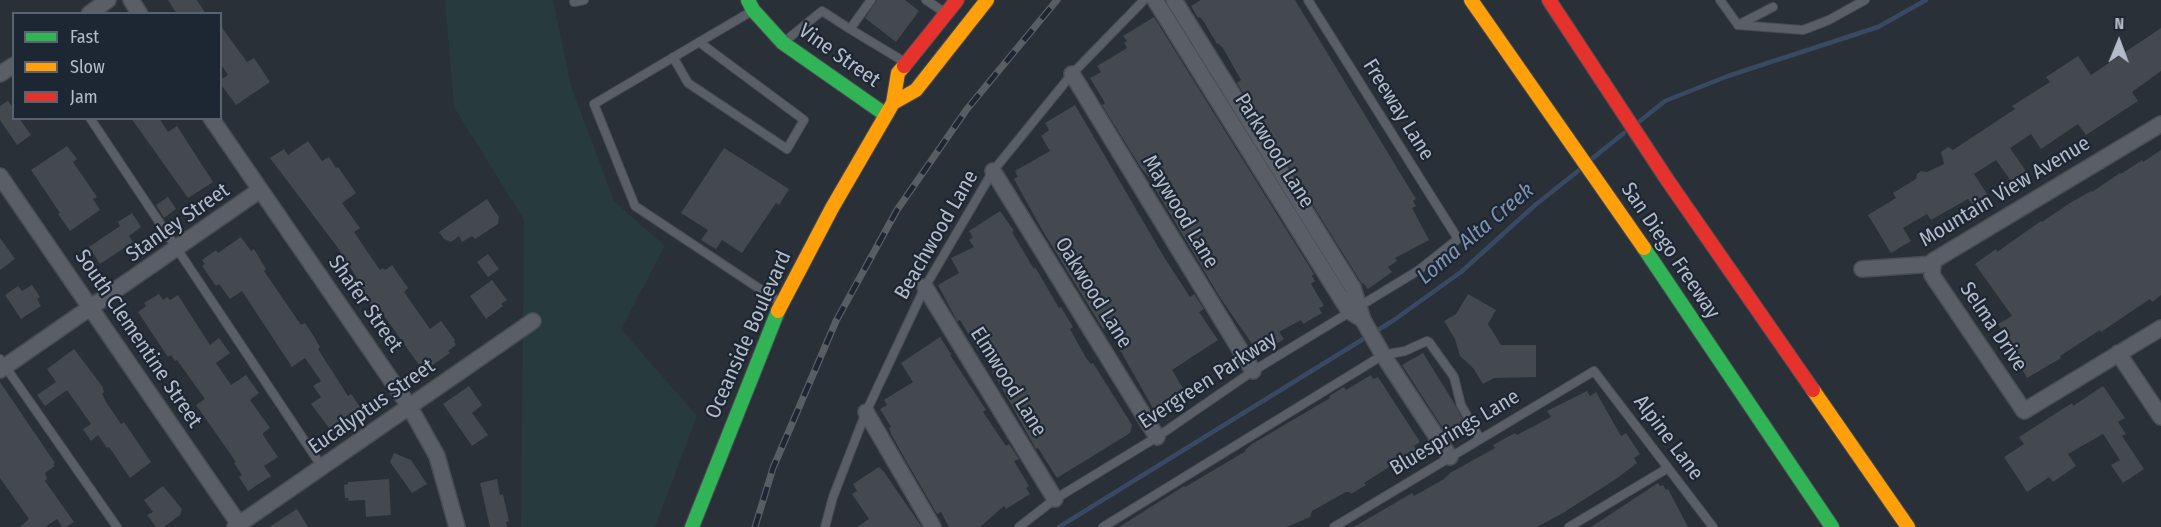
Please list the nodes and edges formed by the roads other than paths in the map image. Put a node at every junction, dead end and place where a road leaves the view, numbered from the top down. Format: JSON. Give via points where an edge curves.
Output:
{"nodes":[{"id":1,"x":108,"y":0,"type":"edge"},
{"id":2,"x":584,"y":0,"type":"edge"},
{"id":3,"x":871,"y":0,"type":"edge"},
{"id":4,"x":926,"y":0,"type":"edge"},
{"id":5,"x":957,"y":0,"type":"edge"},
{"id":6,"x":987,"y":0,"type":"edge"},
{"id":7,"x":1144,"y":0,"type":"edge"},
{"id":8,"x":1155,"y":0,"type":"edge"},
{"id":9,"x":1174,"y":0,"type":"edge"},
{"id":10,"x":1308,"y":0,"type":"edge"},
{"id":11,"x":1471,"y":0,"type":"edge"},
{"id":12,"x":1550,"y":0,"type":"edge"},
{"id":13,"x":1720,"y":0,"type":"edge"},
{"id":14,"x":1865,"y":0,"type":"edge"},
{"id":15,"x":574,"y":3,"type":"dead end"},
{"id":16,"x":751,"y":5,"type":"edge"},
{"id":17,"x":1773,"y":7,"type":"dead end"},
{"id":18,"x":91,"y":12,"type":"edge"},
{"id":19,"x":946,"y":13,"type":"junction"},
{"id":20,"x":1738,"y":25,"type":"junction"},
{"id":21,"x":850,"y":29,"type":"junction"},
{"id":22,"x":699,"y":42,"type":"junction"},
{"id":23,"x":783,"y":43,"type":"junction"},
{"id":24,"x":673,"y":57,"type":"junction"},
{"id":25,"x":905,"y":63,"type":"junction"},
{"id":26,"x":1072,"y":74,"type":"junction"},
{"id":27,"x":889,"y":109,"type":"junction"},
{"id":28,"x":91,"y":120,"type":"edge"},
{"id":29,"x":212,"y":120,"type":"edge"},
{"id":30,"x":2161,"y":124,"type":"edge"},
{"id":31,"x":993,"y":171,"type":"junction"},
{"id":32,"x":0,"y":176,"type":"edge"},
{"id":33,"x":260,"y":190,"type":"junction"},
{"id":34,"x":1458,"y":239,"type":"joint"},
{"id":35,"x":177,"y":249,"type":"junction"},
{"id":36,"x":1933,"y":264,"type":"junction"},
{"id":37,"x":1862,"y":269,"type":"dead end"},
{"id":38,"x":925,"y":287,"type":"junction"},
{"id":39,"x":781,"y":303,"type":"junction"},
{"id":40,"x":92,"y":308,"type":"junction"},
{"id":41,"x":1357,"y":312,"type":"junction"},
{"id":42,"x":533,"y":321,"type":"dead end"},
{"id":43,"x":2161,"y":328,"type":"edge"},
{"id":44,"x":1380,"y":349,"type":"junction"},
{"id":45,"x":2118,"y":353,"type":"junction"},
{"id":46,"x":2,"y":365,"type":"edge"},
{"id":47,"x":1253,"y":371,"type":"junction"},
{"id":48,"x":1594,"y":371,"type":"joint"},
{"id":49,"x":410,"y":406,"type":"junction"},
{"id":50,"x":866,"y":412,"type":"junction"},
{"id":51,"x":2161,"y":417,"type":"edge"},
{"id":52,"x":1157,"y":437,"type":"junction"},
{"id":53,"x":1480,"y":439,"type":"junction"},
{"id":54,"x":1450,"y":457,"type":"junction"},
{"id":55,"x":322,"y":467,"type":"junction"},
{"id":56,"x":1668,"y":468,"type":"junction"},
{"id":57,"x":1876,"y":478,"type":"junction"},
{"id":58,"x":1055,"y":500,"type":"junction"},
{"id":59,"x":238,"y":526,"type":"edge"},
{"id":60,"x":117,"y":527,"type":"edge"},
{"id":61,"x":457,"y":527,"type":"edge"},
{"id":62,"x":692,"y":527,"type":"edge"},
{"id":63,"x":825,"y":527,"type":"edge"},
{"id":64,"x":933,"y":527,"type":"edge"},
{"id":65,"x":1019,"y":527,"type":"edge"},
{"id":66,"x":1103,"y":527,"type":"edge"},
{"id":67,"x":1334,"y":527,"type":"edge"},
{"id":68,"x":1569,"y":527,"type":"edge"},
{"id":69,"x":1713,"y":527,"type":"edge"},
{"id":70,"x":1832,"y":527,"type":"edge"},
{"id":71,"x":1908,"y":527,"type":"edge"},
{"id":72,"x":1915,"y":527,"type":"edge"}],
"edges":[{"from":1,"to":18,"type":"street"},
{"from":2,"to":15,"type":"lane"},
{"from":3,"to":21,"type":"lane"},
{"from":4,"to":19,"type":"lane"},
{"from":5,"to":19,"type":"main road","name":"Oceanside Boulevard"},
{"from":6,"to":27,"type":"main road","name":"Oceanside Boulevard","via":[[915,90]]},
{"from":7,"to":26,"type":"lane","name":"Beachwood Lane"},
{"from":8,"to":41,"type":"street","name":"Parkwood Lane"},
{"from":9,"to":41,"type":"street","name":"Parkwood Lane","via":[[1353,288]]},
{"from":10,"to":34,"type":"lane","name":"Freeway Lane"},
{"from":11,"to":70,"type":"main road","name":"San Diego Freeway"},
{"from":12,"to":57,"type":"main road","name":"San Diego Freeway","via":[[1668,181]]},
{"from":13,"to":20,"type":"lane"},
{"from":14,"to":20,"type":"lane","via":[[1803,30]]},
{"from":16,"to":22,"type":"lane"},
{"from":16,"to":23,"type":"main road","name":"Vine Street"},
{"from":17,"to":20,"type":"lane"},
{"from":19,"to":25,"type":"main road","name":"Oceanside Boulevard"},
{"from":21,"to":23,"type":"lane","via":[[822,11]]},
{"from":21,"to":25,"type":"lane"},
{"from":22,"to":24,"type":"lane"},
{"from":22,"to":24,"type":"lane","via":[[804,120],[787,149],[688,83]]},
{"from":23,"to":27,"type":"main road","name":"Vine Street"},
{"from":24,"to":39,"type":"lane","via":[[594,104],[635,206]]},
{"from":25,"to":27,"type":"main road","name":"Oceanside Boulevard","via":[[898,73]]},
{"from":26,"to":31,"type":"lane","name":"Beachwood Lane"},
{"from":26,"to":47,"type":"street","name":"Maywood Lane"},
{"from":27,"to":39,"type":"main road","name":"Oceanside Boulevard"},
{"from":28,"to":35,"type":"lane"},
{"from":29,"to":33,"type":"street","name":"Shafer Street"},
{"from":30,"to":36,"type":"street","name":"Mountain View Avenue"},
{"from":31,"to":38,"type":"lane","name":"Beachwood Lane"},
{"from":31,"to":52,"type":"street","name":"Oakwood Lane"},
{"from":32,"to":40,"type":"street","name":"South Clementine Street"},
{"from":33,"to":35,"type":"street","name":"Stanley Street"},
{"from":33,"to":49,"type":"street","name":"Shafer Street"},
{"from":34,"to":41,"type":"lane","name":"Evergreen Parkway"},
{"from":35,"to":40,"type":"street","name":"Stanley Street"},
{"from":35,"to":55,"type":"lane"},
{"from":36,"to":37,"type":"street","name":"Mountain View Avenue"},
{"from":36,"to":45,"type":"street","name":"Selma Drive","via":[[1932,275],[2024,411]]},
{"from":38,"to":50,"type":"lane","name":"Beachwood Lane"},
{"from":38,"to":58,"type":"street","name":"Elmwood Lane"},
{"from":39,"to":62,"type":"main road","name":"Oceanside Boulevard"},
{"from":40,"to":46,"type":"street","name":"Stanley Street"},
{"from":40,"to":59,"type":"street","name":"South Clementine Street"},
{"from":41,"to":44,"type":"street","name":"Parkwood Lane"},
{"from":41,"to":47,"type":"lane","name":"Evergreen Parkway"},
{"from":42,"to":49,"type":"street","name":"Eucalyptus Street"},
{"from":43,"to":45,"type":"street"},
{"from":44,"to":53,"type":"lane","via":[[1405,351],[1430,342],[1454,377],[1461,405]]},
{"from":44,"to":54,"type":"street","name":"Parkwood Lane"},
{"from":44,"to":66,"type":"lane"},
{"from":45,"to":51,"type":"street"},
{"from":46,"to":60,"type":"lane"},
{"from":47,"to":52,"type":"lane","name":"Evergreen Parkway"},
{"from":48,"to":53,"type":"lane","name":"Bluesprings Lane"},
{"from":48,"to":56,"type":"lane","name":"Alpine Lane"},
{"from":49,"to":55,"type":"street","name":"Eucalyptus Street"},
{"from":49,"to":61,"type":"street","name":"Shafer Street","via":[[437,456]]},
{"from":50,"to":63,"type":"lane","name":"Beachwood Lane"},
{"from":50,"to":64,"type":"street"},
{"from":52,"to":58,"type":"lane","name":"Evergreen Parkway"},
{"from":53,"to":54,"type":"lane","name":"Bluesprings Lane"},
{"from":54,"to":67,"type":"lane","name":"Bluesprings Lane"},
{"from":55,"to":59,"type":"street","name":"Eucalyptus Street"},
{"from":56,"to":68,"type":"lane"},
{"from":56,"to":69,"type":"lane","name":"Alpine Lane"},
{"from":57,"to":71,"type":"main road","name":"San Diego Freeway"},
{"from":57,"to":72,"type":"main road"},
{"from":58,"to":65,"type":"lane","name":"Evergreen Parkway"}]}
